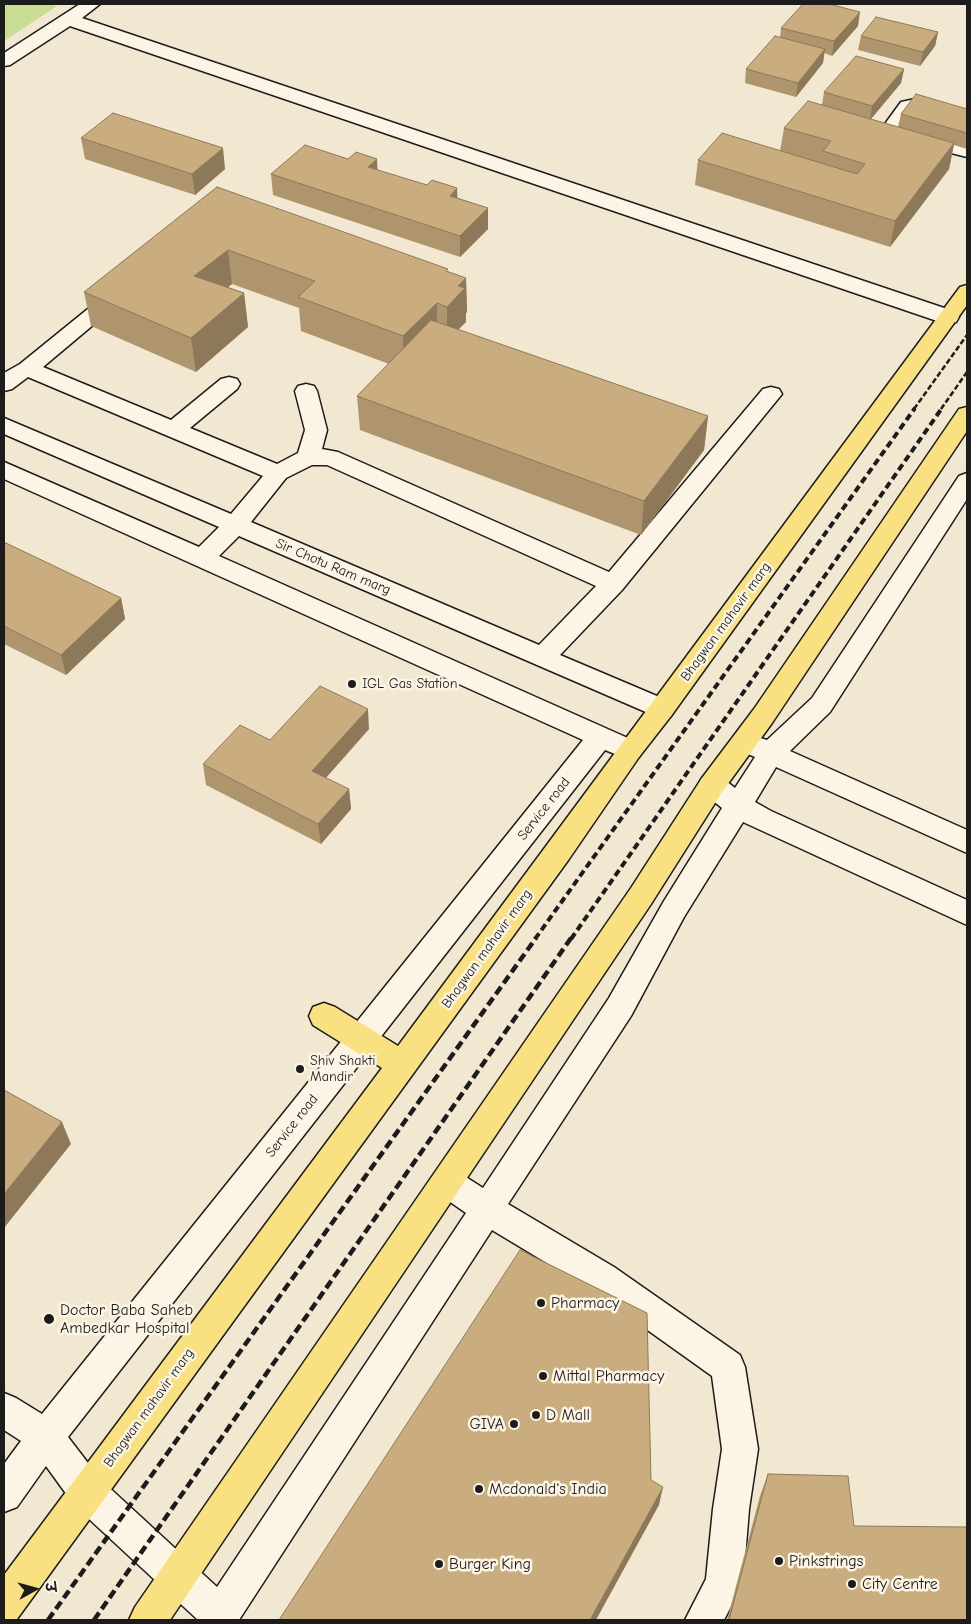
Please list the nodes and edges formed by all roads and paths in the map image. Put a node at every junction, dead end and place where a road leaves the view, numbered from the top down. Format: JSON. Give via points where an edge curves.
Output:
{"nodes":[{"id":1,"x":91,"y":4,"type":"edge"},
{"id":2,"x":68,"y":19,"type":"junction"},
{"id":3,"x":4,"y":61,"type":"edge"},
{"id":4,"x":967,"y":118,"type":"edge"},
{"id":5,"x":967,"y":152,"type":"edge"},
{"id":6,"x":132,"y":283,"type":"edge"},
{"id":7,"x":967,"y":291,"type":"edge"},
{"id":8,"x":948,"y":317,"type":"junction"},
{"id":9,"x":28,"y":369,"type":"junction"},
{"id":10,"x":4,"y":384,"type":"edge"},
{"id":11,"x":229,"y":384,"type":"dead end"},
{"id":12,"x":306,"y":391,"type":"dead end"},
{"id":13,"x":771,"y":394,"type":"dead end"},
{"id":14,"x":967,"y":414,"type":"edge"},
{"id":15,"x":4,"y":425,"type":"edge"},
{"id":16,"x":174,"y":430,"type":"junction"},
{"id":17,"x":308,"y":457,"type":"junction"},
{"id":18,"x":4,"y":470,"type":"edge"},
{"id":19,"x":278,"y":474,"type":"junction"},
{"id":20,"x":967,"y":481,"type":"edge"},
{"id":21,"x":235,"y":525,"type":"junction"},
{"id":22,"x":202,"y":559,"type":"junction"},
{"id":23,"x":613,"y":584,"type":"junction"},
{"id":24,"x":543,"y":658,"type":"junction"},
{"id":25,"x":662,"y":709,"type":"junction"},
{"id":26,"x":601,"y":736,"type":"junction"},
{"id":27,"x":758,"y":748,"type":"junction"},
{"id":28,"x":630,"y":750,"type":"junction"},
{"id":29,"x":712,"y":785,"type":"junction"},
{"id":30,"x":739,"y":806,"type":"junction"},
{"id":31,"x":967,"y":842,"type":"edge"},
{"id":32,"x":967,"y":913,"type":"edge"},
{"id":33,"x":324,"y":1016,"type":"dead end"},
{"id":34,"x":402,"y":1064,"type":"junction"},
{"id":35,"x":447,"y":1182,"type":"junction"},
{"id":36,"x":487,"y":1209,"type":"junction"},
{"id":37,"x":4,"y":1410,"type":"edge"},
{"id":38,"x":46,"y":1437,"type":"junction"},
{"id":39,"x":88,"y":1493,"type":"junction"},
{"id":40,"x":4,"y":1494,"type":"edge"},
{"id":41,"x":178,"y":1577,"type":"junction"},
{"id":42,"x":4,"y":1606,"type":"edge"},
{"id":43,"x":218,"y":1617,"type":"edge"},
{"id":44,"x":148,"y":1620,"type":"edge"},
{"id":45,"x":704,"y":1620,"type":"edge"}],
"edges":[{"from":1,"to":2,"type":"street"},
{"from":2,"to":3,"type":"street"},
{"from":2,"to":8,"type":"street"},
{"from":4,"to":5,"type":"street","via":[[908,106],[891,132]]},
{"from":6,"to":9,"type":"street"},
{"from":7,"to":8,"type":"main road","name":"Bhagwan mahavir marg"},
{"from":8,"to":25,"type":"main road","name":"Bhagwan mahavir marg"},
{"from":9,"to":10,"type":"street"},
{"from":9,"to":16,"type":"street"},
{"from":11,"to":16,"type":"street"},
{"from":12,"to":17,"type":"street","via":[[316,430]]},
{"from":13,"to":23,"type":"street"},
{"from":14,"to":27,"type":"main road"},
{"from":15,"to":21,"type":"street","name":"Sir Chotu Ram marg"},
{"from":16,"to":19,"type":"street"},
{"from":17,"to":19,"type":"street"},
{"from":17,"to":23,"type":"street","via":[[330,457]]},
{"from":18,"to":22,"type":"street"},
{"from":19,"to":21,"type":"street"},
{"from":20,"to":27,"type":"street","via":[[820,705]]},
{"from":21,"to":22,"type":"street"},
{"from":21,"to":24,"type":"street","name":"Sir Chotu Ram marg"},
{"from":22,"to":26,"type":"street"},
{"from":23,"to":24,"type":"street"},
{"from":24,"to":25,"type":"street","name":"Sir Chotu Ram marg"},
{"from":25,"to":28,"type":"main road","name":"Bhagwan mahavir marg"},
{"from":26,"to":28,"type":"street"},
{"from":26,"to":38,"type":"street","name":"Service road"},
{"from":27,"to":29,"type":"main road"},
{"from":27,"to":30,"type":"street"},
{"from":27,"to":31,"type":"street"},
{"from":28,"to":34,"type":"main road","name":"Bhagwan mahavir marg"},
{"from":29,"to":30,"type":"street"},
{"from":29,"to":35,"type":"main road","via":[[641,896]]},
{"from":30,"to":32,"type":"street"},
{"from":30,"to":36,"type":"street","via":[[674,909],[620,1007]]},
{"from":33,"to":34,"type":"main road"},
{"from":34,"to":39,"type":"main road","name":"Bhagwan mahavir marg"},
{"from":35,"to":36,"type":"street"},
{"from":35,"to":41,"type":"main road"},
{"from":36,"to":43,"type":"street"},
{"from":36,"to":45,"type":"street","via":[[602,1278],[728,1367],[740,1448],[724,1583]]},
{"from":37,"to":38,"type":"street"},
{"from":38,"to":39,"type":"street"},
{"from":38,"to":40,"type":"street","name":"Service road"},
{"from":39,"to":41,"type":"street"},
{"from":39,"to":42,"type":"main road","name":"Bhagwan mahavir marg"},
{"from":41,"to":43,"type":"street"},
{"from":41,"to":44,"type":"main road"}]}
